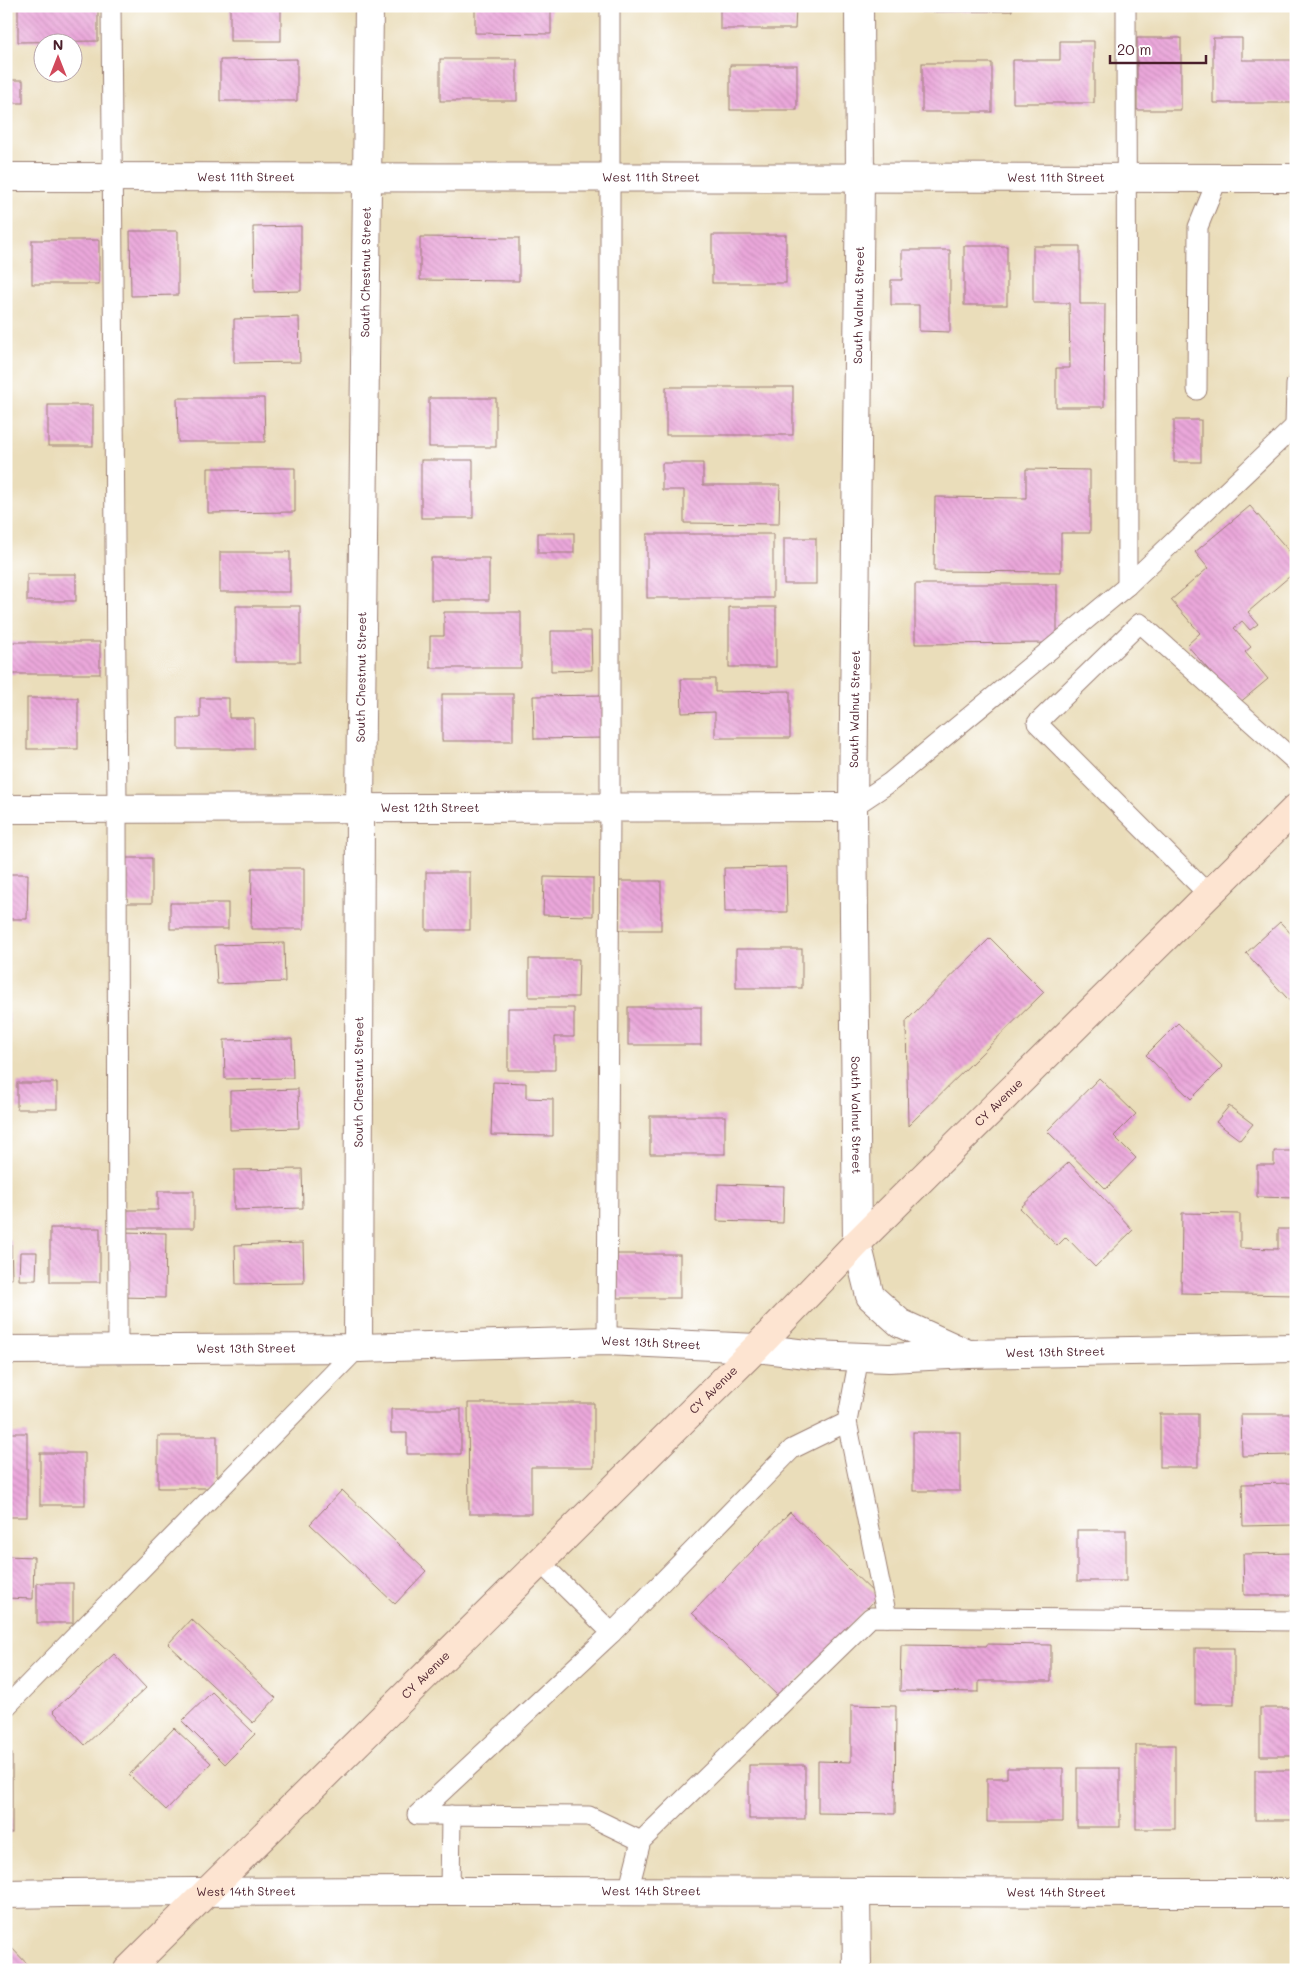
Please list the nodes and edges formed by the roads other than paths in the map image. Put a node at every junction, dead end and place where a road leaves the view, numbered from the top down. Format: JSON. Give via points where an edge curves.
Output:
{"nodes":[{"id":1,"x":111,"y":6,"type":"edge"},
{"id":2,"x":369,"y":6,"type":"edge"},
{"id":3,"x":610,"y":6,"type":"edge"},
{"id":4,"x":859,"y":6,"type":"edge"},
{"id":5,"x":1126,"y":6,"type":"edge"},
{"id":6,"x":6,"y":177,"type":"edge"},
{"id":7,"x":111,"y":177,"type":"junction"},
{"id":8,"x":367,"y":177,"type":"junction"},
{"id":9,"x":611,"y":177,"type":"junction"},
{"id":10,"x":860,"y":177,"type":"junction"},
{"id":11,"x":1126,"y":177,"type":"junction"},
{"id":12,"x":1218,"y":178,"type":"junction"},
{"id":13,"x":1296,"y":178,"type":"edge"},
{"id":14,"x":1296,"y":384,"type":"edge"},
{"id":15,"x":1197,"y":390,"type":"dead end"},
{"id":16,"x":1296,"y":426,"type":"edge"},
{"id":17,"x":1128,"y":586,"type":"junction"},
{"id":18,"x":1296,"y":762,"type":"edge"},
{"id":19,"x":360,"y":807,"type":"junction"},
{"id":20,"x":610,"y":807,"type":"junction"},
{"id":21,"x":854,"y":807,"type":"junction"},
{"id":22,"x":1296,"y":808,"type":"edge"},
{"id":23,"x":6,"y":809,"type":"edge"},
{"id":24,"x":117,"y":809,"type":"junction"},
{"id":25,"x":1209,"y":895,"type":"junction"},
{"id":26,"x":857,"y":1243,"type":"junction"},
{"id":27,"x":607,"y":1341,"type":"junction"},
{"id":28,"x":358,"y":1348,"type":"junction"},
{"id":29,"x":756,"y":1348,"type":"junction"},
{"id":30,"x":1296,"y":1348,"type":"edge"},
{"id":31,"x":118,"y":1349,"type":"junction"},
{"id":32,"x":6,"y":1350,"type":"edge"},
{"id":33,"x":968,"y":1354,"type":"junction"},
{"id":34,"x":859,"y":1357,"type":"junction"},
{"id":35,"x":847,"y":1422,"type":"junction"},
{"id":36,"x":540,"y":1562,"type":"junction"},
{"id":37,"x":887,"y":1617,"type":"junction"},
{"id":38,"x":1296,"y":1621,"type":"edge"},
{"id":39,"x":612,"y":1634,"type":"junction"},
{"id":40,"x":6,"y":1707,"type":"edge"},
{"id":41,"x":451,"y":1815,"type":"junction"},
{"id":42,"x":641,"y":1841,"type":"junction"},
{"id":43,"x":207,"y":1891,"type":"junction"},
{"id":44,"x":450,"y":1891,"type":"junction"},
{"id":45,"x":628,"y":1892,"type":"junction"},
{"id":46,"x":856,"y":1893,"type":"junction"},
{"id":47,"x":1296,"y":1893,"type":"edge"},
{"id":48,"x":6,"y":1894,"type":"edge"},
{"id":49,"x":128,"y":1970,"type":"edge"},
{"id":50,"x":857,"y":1970,"type":"edge"}],
"edges":[{"from":1,"to":7,"type":"lane"},
{"from":2,"to":8,"type":"street","name":"South Chestnut Street"},
{"from":3,"to":9,"type":"lane"},
{"from":4,"to":10,"type":"street","name":"South Walnut Street"},
{"from":5,"to":11,"type":"lane"},
{"from":6,"to":7,"type":"street","name":"West 11th Street"},
{"from":7,"to":8,"type":"street","name":"West 11th Street"},
{"from":7,"to":24,"type":"lane"},
{"from":8,"to":9,"type":"street","name":"West 11th Street"},
{"from":8,"to":19,"type":"street","name":"South Chestnut Street"},
{"from":9,"to":10,"type":"street","name":"West 11th Street"},
{"from":9,"to":20,"type":"lane"},
{"from":10,"to":11,"type":"street","name":"West 11th Street"},
{"from":10,"to":21,"type":"street","name":"South Walnut Street"},
{"from":11,"to":12,"type":"street","name":"West 11th Street"},
{"from":11,"to":17,"type":"lane"},
{"from":12,"to":13,"type":"street","name":"West 11th Street"},
{"from":12,"to":15,"type":"lane","via":[[1198,227]]},
{"from":14,"to":16,"type":"lane"},
{"from":16,"to":17,"type":"lane"},
{"from":17,"to":21,"type":"lane","via":[[889,783]]},
{"from":18,"to":25,"type":"lane","via":[[1140,623],[1038,722]]},
{"from":19,"to":20,"type":"street","name":"West 12th Street"},
{"from":19,"to":24,"type":"street","name":"West 12th Street"},
{"from":19,"to":28,"type":"street","name":"South Chestnut Street"},
{"from":20,"to":21,"type":"street","name":"West 12th Street"},
{"from":20,"to":27,"type":"lane"},
{"from":21,"to":26,"type":"street","name":"South Walnut Street"},
{"from":22,"to":25,"type":"main road","name":"CY Avenue"},
{"from":23,"to":24,"type":"street","name":"West 12th Street"},
{"from":24,"to":31,"type":"lane"},
{"from":25,"to":26,"type":"main road","name":"CY Avenue"},
{"from":26,"to":29,"type":"main road","name":"CY Avenue"},
{"from":26,"to":33,"type":"street","name":"South Walnut Street","via":[[870,1296],[900,1323]]},
{"from":27,"to":28,"type":"street","name":"West 13th Street"},
{"from":27,"to":29,"type":"street","name":"West 13th Street"},
{"from":28,"to":31,"type":"street","name":"West 13th Street"},
{"from":28,"to":40,"type":"lane"},
{"from":29,"to":34,"type":"street","name":"West 13th Street"},
{"from":29,"to":36,"type":"main road","name":"CY Avenue"},
{"from":30,"to":33,"type":"street","name":"West 13th Street"},
{"from":31,"to":32,"type":"street","name":"West 13th Street"},
{"from":33,"to":34,"type":"street","name":"West 13th Street"},
{"from":34,"to":35,"type":"lane"},
{"from":35,"to":37,"type":"lane"},
{"from":35,"to":39,"type":"lane","via":[[792,1449]]},
{"from":36,"to":39,"type":"lane"},
{"from":36,"to":43,"type":"main road","name":"CY Avenue"},
{"from":37,"to":38,"type":"lane"},
{"from":37,"to":42,"type":"lane","via":[[871,1617]]},
{"from":39,"to":41,"type":"lane","via":[[417,1815]]},
{"from":41,"to":42,"type":"lane","via":[[589,1816]]},
{"from":41,"to":44,"type":"lane"},
{"from":42,"to":45,"type":"lane"},
{"from":43,"to":44,"type":"street","name":"West 14th Street"},
{"from":43,"to":48,"type":"street","name":"West 14th Street"},
{"from":43,"to":49,"type":"main road","name":"CY Avenue"},
{"from":44,"to":45,"type":"street","name":"West 14th Street"},
{"from":45,"to":46,"type":"street","name":"West 14th Street"},
{"from":46,"to":47,"type":"street","name":"West 14th Street"},
{"from":46,"to":50,"type":"street"}]}
